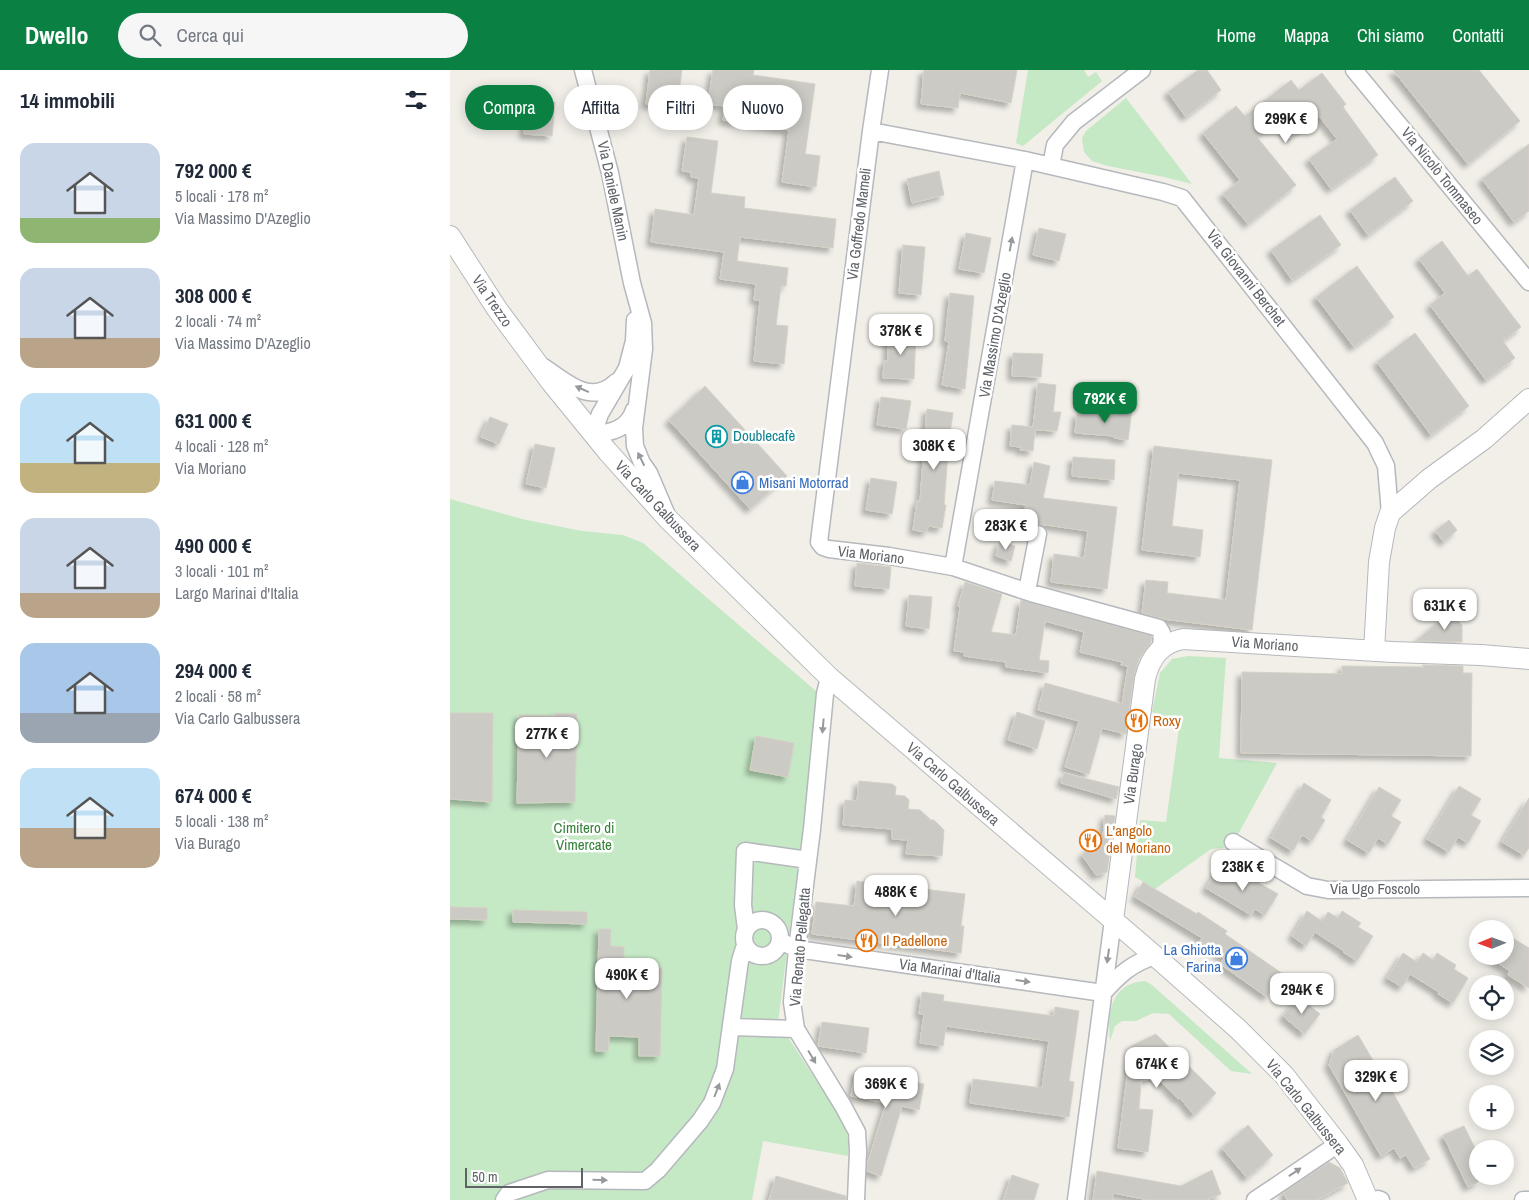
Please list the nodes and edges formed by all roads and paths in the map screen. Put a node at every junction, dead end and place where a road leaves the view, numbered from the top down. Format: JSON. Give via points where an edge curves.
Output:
{"nodes":[{"id":1,"x":583,"y":70,"type":"edge"},
{"id":2,"x":880,"y":70,"type":"edge"},
{"id":3,"x":1142,"y":70,"type":"edge"},
{"id":4,"x":1354,"y":70,"type":"edge"},
{"id":5,"x":871,"y":130,"type":"junction"},
{"id":6,"x":1025,"y":160,"type":"junction"},
{"id":7,"x":1051,"y":166,"type":"junction"},
{"id":8,"x":450,"y":236,"type":"edge"},
{"id":9,"x":1529,"y":282,"type":"edge"},
{"id":10,"x":632,"y":283,"type":"junction"},
{"id":11,"x":537,"y":364,"type":"junction"},
{"id":12,"x":623,"y":375,"type":"junction"},
{"id":13,"x":640,"y":390,"type":"junction"},
{"id":14,"x":1529,"y":399,"type":"edge"},
{"id":15,"x":593,"y":434,"type":"junction"},
{"id":16,"x":1390,"y":513,"type":"junction"},
{"id":17,"x":668,"y":519,"type":"junction"},
{"id":18,"x":820,"y":528,"type":"joint"},
{"id":19,"x":1038,"y":534,"type":"dead end"},
{"id":20,"x":953,"y":567,"type":"junction"},
{"id":21,"x":1026,"y":591,"type":"junction"},
{"id":22,"x":1161,"y":648,"type":"junction"},
{"id":23,"x":1378,"y":652,"type":"junction"},
{"id":24,"x":1529,"y":658,"type":"edge"},
{"id":25,"x":829,"y":677,"type":"junction"},
{"id":26,"x":1233,"y":842,"type":"dead end"},
{"id":27,"x":808,"y":860,"type":"junction"},
{"id":28,"x":1529,"y":888,"type":"edge"},
{"id":29,"x":1113,"y":920,"type":"junction"},
{"id":30,"x":745,"y":937,"type":"junction"},
{"id":31,"x":780,"y":941,"type":"junction"},
{"id":32,"x":796,"y":949,"type":"junction"},
{"id":33,"x":1155,"y":956,"type":"junction"},
{"id":34,"x":1103,"y":993,"type":"junction"},
{"id":35,"x":732,"y":1027,"type":"junction"},
{"id":36,"x":796,"y":1029,"type":"junction"},
{"id":37,"x":1338,"y":1144,"type":"junction"},
{"id":38,"x":504,"y":1200,"type":"edge"},
{"id":39,"x":856,"y":1200,"type":"edge"},
{"id":40,"x":1076,"y":1200,"type":"edge"},
{"id":41,"x":1255,"y":1200,"type":"edge"},
{"id":42,"x":1376,"y":1200,"type":"edge"},
{"id":43,"x":1523,"y":1200,"type":"edge"},
{"id":44,"x":1529,"y":1200,"type":"edge"}],
"edges":[{"from":1,"to":10,"type":"street","name":"Via Daniele Manin","via":[[610,173]]},
{"from":2,"to":5,"type":"street","name":"Via Goffredo Mameli"},
{"from":3,"to":7,"type":"street","via":[[1074,122],[1055,145]]},
{"from":4,"to":9,"type":"street","name":"Via Nicolò Tommaseo"},
{"from":5,"to":6,"type":"street","name":"Via Giovanni Berchet"},
{"from":5,"to":18,"type":"street","name":"Via Goffredo Mameli"},
{"from":6,"to":7,"type":"street","name":"Via Giovanni Berchet"},
{"from":20,"to":6,"type":"street","name":"Via Massimo D'Azeglio","one_way":true},
{"from":7,"to":16,"type":"street","name":"Via Giovanni Berchet","via":[[1182,198],[1375,444],[1386,466]]},
{"from":8,"to":11,"type":"street","name":"Via Trezzo"},
{"from":10,"to":12,"type":"street","name":"Via Daniele Manin","via":[[634,334]]},
{"from":10,"to":13,"type":"street","name":"Via Daniele Manin","via":[[644,332]]},
{"from":12,"to":11,"type":"street","one_way":true,"via":[[607,390],[590,393]]},
{"from":11,"to":15,"type":"street","name":"Via Carlo Galbussera"},
{"from":12,"to":15,"type":"street","name":"Via Daniele Manin","via":[[600,414]]},
{"from":13,"to":15,"type":"street","name":"Via Daniele Manin","via":[[634,413],[626,423],[611,432]]},
{"from":17,"to":13,"type":"street","name":"Via Daniele Manin","one_way":true,"via":[[635,446],[634,428]]},
{"from":14,"to":16,"type":"street"},
{"from":15,"to":17,"type":"street","name":"Via Carlo Galbussera"},
{"from":16,"to":23,"type":"street"},
{"from":17,"to":25,"type":"street","name":"Via Carlo Galbussera"},
{"from":18,"to":20,"type":"street","name":"Via Moriano","via":[[819,542],[826,549]]},
{"from":19,"to":21,"type":"street"},
{"from":20,"to":21,"type":"street","name":"Via Moriano"},
{"from":21,"to":22,"type":"street","name":"Via Moriano","via":[[1159,628]]},
{"from":22,"to":23,"type":"street","name":"Via Moriano","via":[[1183,639]]},
{"from":22,"to":29,"type":"street","name":"Via Burago","via":[[1150,662],[1145,679]]},
{"from":23,"to":24,"type":"street","name":"Via Moriano"},
{"from":25,"to":27,"type":"street","name":"Via Renato Pellegatta","one_way":true},
{"from":25,"to":29,"type":"street","name":"Via Carlo Galbussera"},
{"from":26,"to":28,"type":"street","name":"Via Ugo Foscolo","via":[[1307,886],[1328,890]]},
{"from":27,"to":30,"type":"street","via":[[745,851]]},
{"from":27,"to":32,"type":"street","name":"Via Renato Pellegatta"},
{"from":29,"to":33,"type":"street","name":"Via Carlo Galbussera"},
{"from":29,"to":34,"type":"street","name":"Via Burago","one_way":true},
{"from":30,"to":31,"type":"street","via":[[752,954],[764,956],[774,951]]},
{"from":30,"to":31,"type":"street","via":[[754,922],[759,920],[770,922],[778,930]]},
{"from":30,"to":35,"type":"street"},
{"from":31,"to":32,"type":"street","name":"Via Marinai d'Italia"},
{"from":32,"to":34,"type":"street","name":"Via Marinai d'Italia","one_way":true},
{"from":32,"to":36,"type":"street","name":"Via Renato Pellegatta","via":[[792,1002]]},
{"from":33,"to":34,"type":"street","via":[[1141,960],[1117,976]]},
{"from":33,"to":37,"type":"street","name":"Via Carlo Galbussera","via":[[1238,1029],[1284,1075]]},
{"from":34,"to":40,"type":"street","name":"Via Burago"},
{"from":35,"to":36,"type":"street"},
{"from":38,"to":35,"type":"street","one_way":true,"via":[[509,1193],[548,1180],[644,1181],[680,1146],[712,1102],[725,1069]]},
{"from":36,"to":39,"type":"street","name":"Via Renato Pellegatta","one_way":true,"via":[[858,1132]]},
{"from":41,"to":37,"type":"street","one_way":true},
{"from":37,"to":42,"type":"street","name":"Via Carlo Galbussera"},
{"from":43,"to":44,"type":"street"}]}
